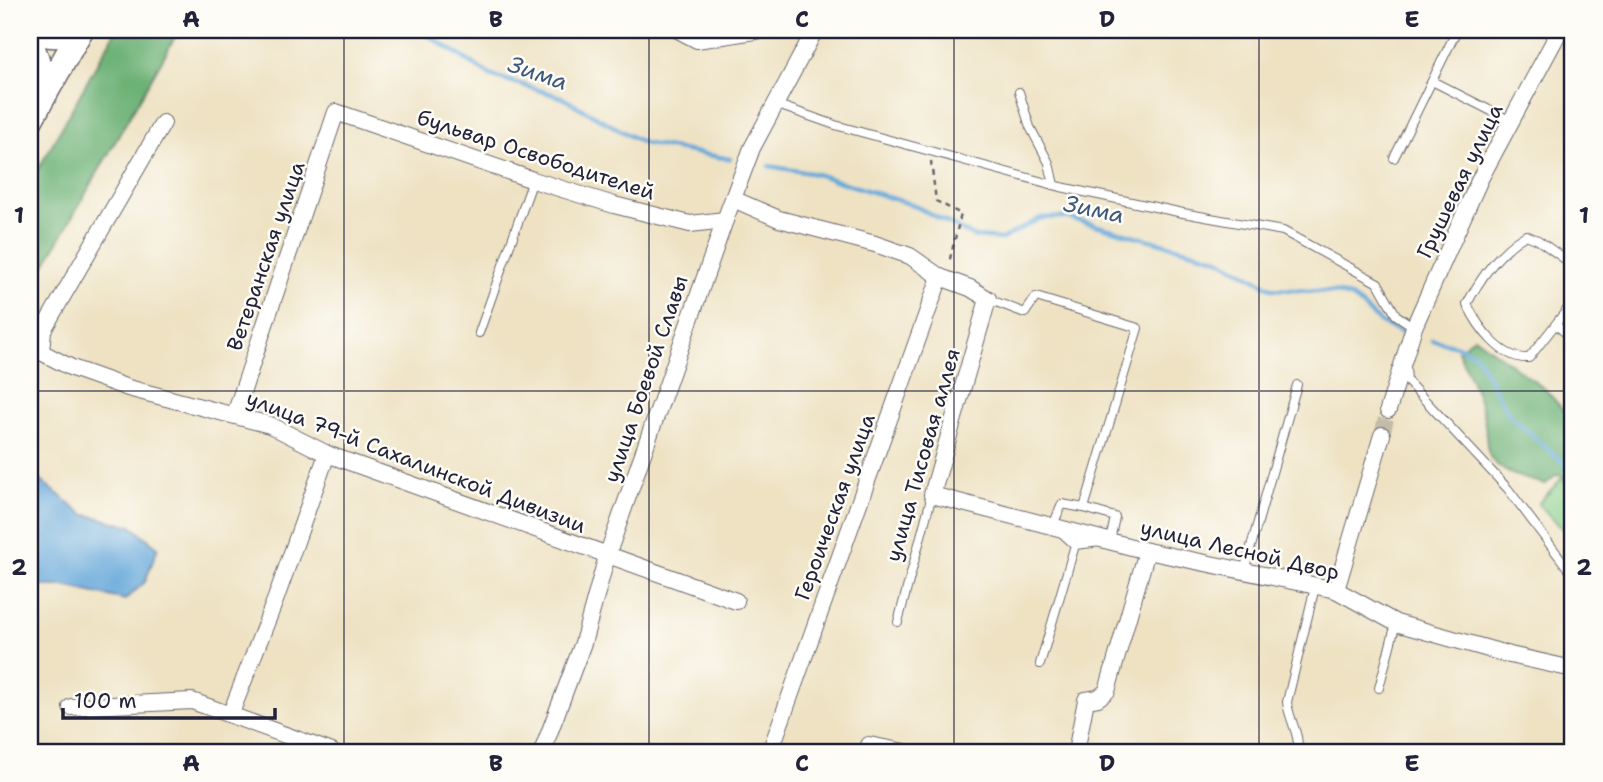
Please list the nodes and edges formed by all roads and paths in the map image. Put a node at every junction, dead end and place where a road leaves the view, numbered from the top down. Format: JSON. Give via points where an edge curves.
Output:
{"nodes":[{"id":1,"x":34,"y":30,"type":"edge"},
{"id":2,"x":71,"y":30,"type":"edge"},
{"id":3,"x":81,"y":30,"type":"edge"},
{"id":4,"x":678,"y":30,"type":"edge"},
{"id":5,"x":761,"y":30,"type":"edge"},
{"id":6,"x":814,"y":30,"type":"edge"},
{"id":7,"x":1457,"y":30,"type":"edge"},
{"id":8,"x":1560,"y":30,"type":"edge"},
{"id":9,"x":30,"y":35,"type":"edge"},
{"id":10,"x":30,"y":45,"type":"edge"},
{"id":11,"x":66,"y":55,"type":"junction"},
{"id":12,"x":1432,"y":81,"type":"junction"},
{"id":13,"x":1019,"y":92,"type":"dead end"},
{"id":14,"x":30,"y":100,"type":"edge"},
{"id":15,"x":775,"y":104,"type":"junction"},
{"id":16,"x":336,"y":111,"type":"joint"},
{"id":17,"x":30,"y":121,"type":"edge"},
{"id":18,"x":1511,"y":121,"type":"junction"},
{"id":19,"x":163,"y":123,"type":"dead end"},
{"id":20,"x":930,"y":151,"type":"junction"},
{"id":21,"x":1394,"y":158,"type":"dead end"},
{"id":22,"x":533,"y":180,"type":"junction"},
{"id":23,"x":1054,"y":185,"type":"junction"},
{"id":24,"x":733,"y":199,"type":"junction"},
{"id":25,"x":725,"y":220,"type":"junction"},
{"id":26,"x":1573,"y":265,"type":"edge"},
{"id":27,"x":942,"y":278,"type":"junction"},
{"id":28,"x":988,"y":299,"type":"junction"},
{"id":29,"x":1573,"y":303,"type":"edge"},
{"id":30,"x":1556,"y":325,"type":"junction"},
{"id":31,"x":1414,"y":327,"type":"junction"},
{"id":32,"x":479,"y":333,"type":"dead end"},
{"id":33,"x":1573,"y":339,"type":"edge"},
{"id":34,"x":1405,"y":354,"type":"junction"},
{"id":35,"x":1297,"y":385,"type":"dead end"},
{"id":36,"x":1388,"y":410,"type":"tunnel mouth"},
{"id":37,"x":235,"y":414,"type":"junction"},
{"id":38,"x":1382,"y":435,"type":"tunnel mouth"},
{"id":39,"x":327,"y":454,"type":"junction"},
{"id":40,"x":932,"y":495,"type":"junction"},
{"id":41,"x":1084,"y":508,"type":"junction"},
{"id":42,"x":1053,"y":525,"type":"junction"},
{"id":43,"x":1110,"y":541,"type":"junction"},
{"id":44,"x":1075,"y":545,"type":"junction"},
{"id":45,"x":1147,"y":551,"type":"junction"},
{"id":46,"x":607,"y":556,"type":"junction"},
{"id":47,"x":1244,"y":571,"type":"junction"},
{"id":48,"x":1573,"y":575,"type":"edge"},
{"id":49,"x":1315,"y":587,"type":"junction"},
{"id":50,"x":1336,"y":590,"type":"junction"},
{"id":51,"x":736,"y":601,"type":"dead end"},
{"id":52,"x":898,"y":622,"type":"dead end"},
{"id":53,"x":1396,"y":623,"type":"junction"},
{"id":54,"x":1040,"y":664,"type":"dead end"},
{"id":55,"x":1573,"y":668,"type":"edge"},
{"id":56,"x":1379,"y":688,"type":"dead end"},
{"id":57,"x":71,"y":707,"type":"dead end"},
{"id":58,"x":231,"y":713,"type":"junction"},
{"id":59,"x":869,"y":745,"type":"dead end"},
{"id":60,"x":332,"y":752,"type":"edge"},
{"id":61,"x":542,"y":752,"type":"edge"},
{"id":62,"x":770,"y":752,"type":"edge"},
{"id":63,"x":905,"y":752,"type":"edge"},
{"id":64,"x":1076,"y":752,"type":"edge"},
{"id":65,"x":1298,"y":752,"type":"edge"}],
"edges":[{"from":1,"to":2,"type":"main road","via":[[62,36]]},
{"from":3,"to":11,"type":"main road"},
{"from":4,"to":5,"type":"street","via":[[697,40]]},
{"from":6,"to":15,"type":"street","name":"улица Боевой Славы"},
{"from":7,"to":12,"type":"lane"},
{"from":8,"to":18,"type":"street","name":"Грушевая улица"},
{"from":9,"to":11,"type":"main road"},
{"from":10,"to":14,"type":"main road","via":[[38,74]]},
{"from":11,"to":17,"type":"main road"},
{"from":12,"to":18,"type":"lane"},
{"from":12,"to":21,"type":"lane"},
{"from":13,"to":23,"type":"lane"},
{"from":15,"to":20,"type":"lane"},
{"from":15,"to":24,"type":"street","name":"улица Боевой Славы"},
{"from":16,"to":22,"type":"street","name":"бульвар Освободителей"},
{"from":16,"to":37,"type":"street","name":"Ветеранская улица"},
{"from":18,"to":31,"type":"street","name":"Грушевая улица"},
{"from":19,"to":37,"type":"street","name":"улица 79-й Сахалинской Дивизии","via":[[43,330],[41,352],[128,388]]},
{"from":20,"to":23,"type":"lane"},
{"from":20,"to":27,"type":"path","via":[[936,201],[961,214]]},
{"from":22,"to":25,"type":"street","name":"бульвар Освободителей","via":[[690,224]]},
{"from":22,"to":32,"type":"lane"},
{"from":23,"to":31,"type":"lane","via":[[1283,231],[1378,284],[1396,315]]},
{"from":24,"to":25,"type":"street","name":"улица Боевой Славы"},
{"from":24,"to":27,"type":"street","via":[[779,219],[910,256]]},
{"from":25,"to":46,"type":"street","name":"улица Боевой Славы"},
{"from":26,"to":30,"type":"lane","via":[[1526,235],[1509,244],[1467,304],[1486,335],[1518,358],[1529,358]]},
{"from":27,"to":28,"type":"street"},
{"from":27,"to":62,"type":"street","name":"Героическая улица"},
{"from":28,"to":40,"type":"street","name":"улица Тисовая аллея"},
{"from":28,"to":41,"type":"lane","via":[[1025,313],[1036,297],[1138,328]]},
{"from":29,"to":30,"type":"lane"},
{"from":30,"to":33,"type":"lane"},
{"from":31,"to":34,"type":"street","name":"Грушевая улица"},
{"from":34,"to":36,"type":"street","name":"Грушевая улица"},
{"from":34,"to":48,"type":"lane","via":[[1407,381],[1508,489]]},
{"from":35,"to":47,"type":"lane"},
{"from":37,"to":39,"type":"street","name":"улица 79-й Сахалинской Дивизии","via":[[270,425]]},
{"from":38,"to":50,"type":"street"},
{"from":39,"to":46,"type":"street","name":"улица 79-й Сахалинской Дивизии"},
{"from":39,"to":58,"type":"street"},
{"from":40,"to":42,"type":"street","name":"улица Лесной Двор"},
{"from":40,"to":52,"type":"lane","name":"улица Тисовая аллея"},
{"from":41,"to":42,"type":"lane","via":[[1062,504]]},
{"from":41,"to":43,"type":"lane","via":[[1115,517]]},
{"from":42,"to":43,"type":"street","name":"улица Лесной Двор"},
{"from":42,"to":44,"type":"lane"},
{"from":43,"to":44,"type":"lane"},
{"from":43,"to":45,"type":"street","name":"улица Лесной Двор"},
{"from":44,"to":54,"type":"lane"},
{"from":45,"to":47,"type":"street","name":"улица Лесной Двор"},
{"from":45,"to":64,"type":"street","via":[[1107,691],[1086,699]]},
{"from":46,"to":51,"type":"street","name":"улица 79-й Сахалинской Дивизии"},
{"from":46,"to":61,"type":"street","name":"улица Боевой Славы","via":[[583,643]]},
{"from":47,"to":49,"type":"street","name":"улица Лесной Двор"},
{"from":49,"to":50,"type":"street","name":"улица Лесной Двор"},
{"from":49,"to":65,"type":"lane","via":[[1287,702]]},
{"from":50,"to":53,"type":"street","name":"улица Лесной Двор"},
{"from":53,"to":55,"type":"street","name":"улица Лесной Двор"},
{"from":53,"to":56,"type":"lane"},
{"from":57,"to":58,"type":"street","via":[[192,701]]},
{"from":58,"to":60,"type":"street"},
{"from":59,"to":63,"type":"street"}]}
